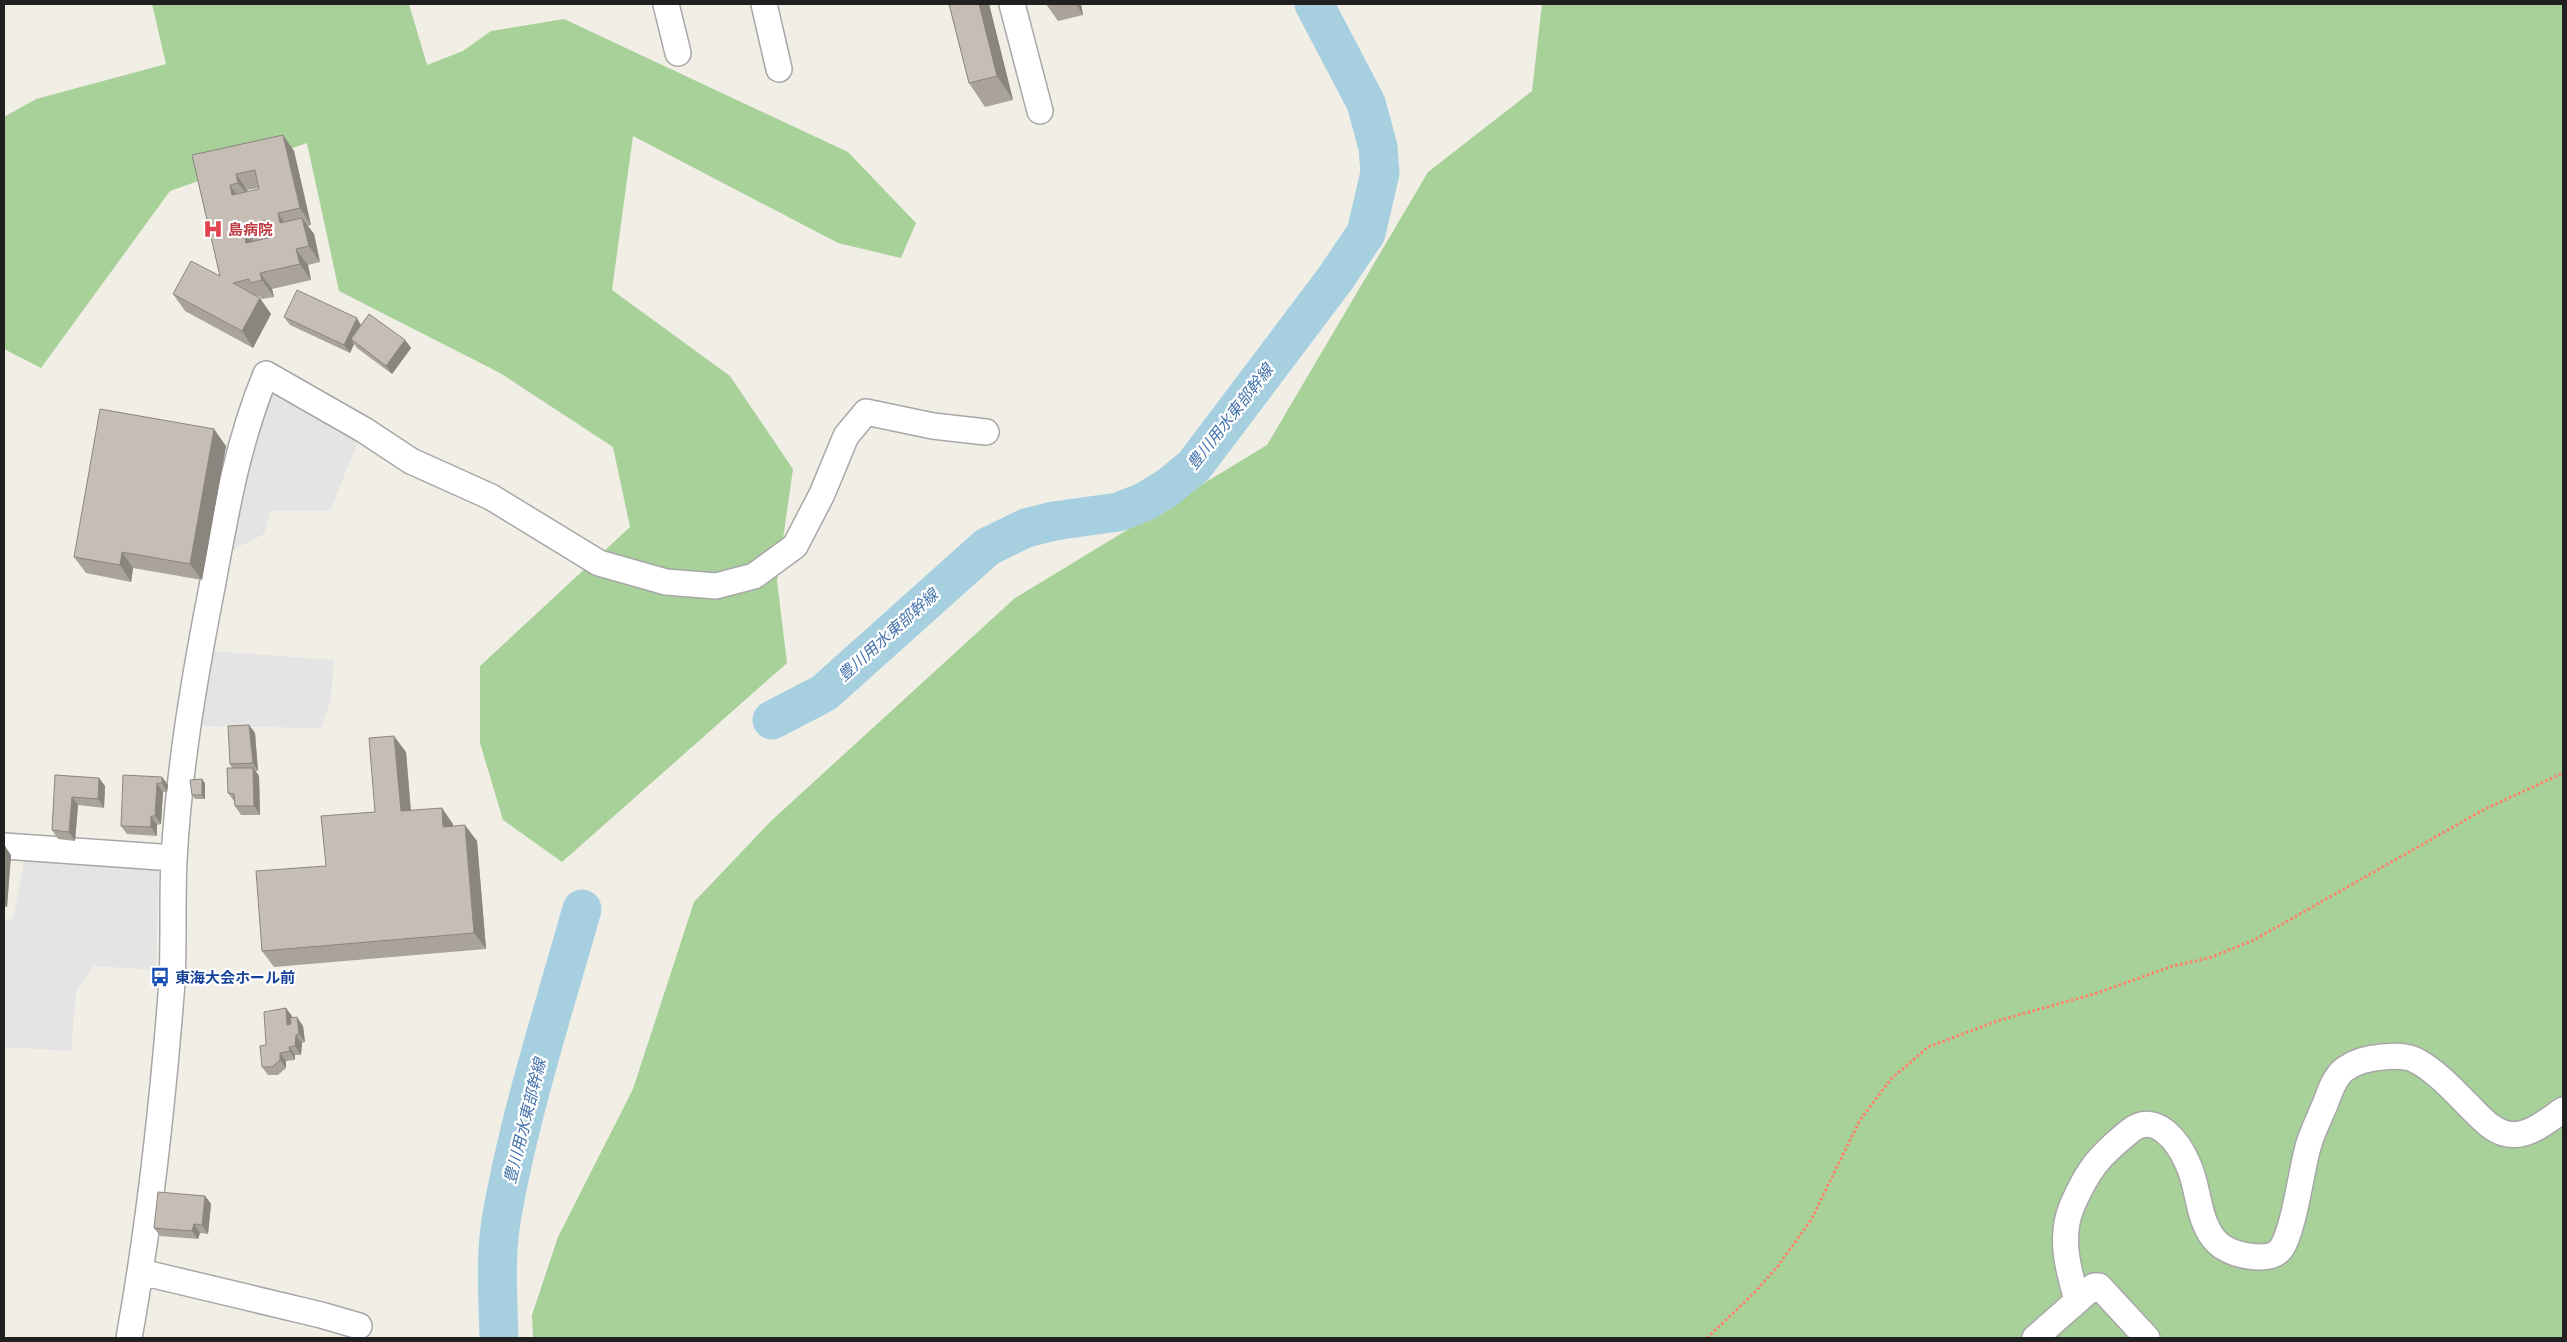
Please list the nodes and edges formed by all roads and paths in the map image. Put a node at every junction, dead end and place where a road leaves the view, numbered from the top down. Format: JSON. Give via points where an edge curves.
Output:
{"nodes":[{"id":1,"x":666,"y":4,"type":"edge"},
{"id":2,"x":764,"y":4,"type":"edge"},
{"id":3,"x":1012,"y":4,"type":"edge"},
{"id":4,"x":678,"y":52,"type":"dead end"},
{"id":5,"x":779,"y":68,"type":"dead end"},
{"id":6,"x":1040,"y":111,"type":"dead end"},
{"id":7,"x":986,"y":432,"type":"dead end"},
{"id":8,"x":2563,"y":773,"type":"edge"},
{"id":9,"x":4,"y":846,"type":"edge"},
{"id":10,"x":174,"y":858,"type":"junction"},
{"id":11,"x":2563,"y":1110,"type":"edge"},
{"id":12,"x":141,"y":1272,"type":"junction"},
{"id":13,"x":2077,"y":1300,"type":"junction"},
{"id":14,"x":359,"y":1326,"type":"dead end"},
{"id":15,"x":129,"y":1338,"type":"edge"},
{"id":16,"x":1708,"y":1338,"type":"edge"},
{"id":17,"x":2035,"y":1338,"type":"edge"},
{"id":18,"x":2147,"y":1338,"type":"edge"}],
"edges":[{"from":1,"to":4,"type":"street"},
{"from":2,"to":5,"type":"street"},
{"from":3,"to":6,"type":"street"},
{"from":7,"to":10,"type":"street","via":[[933,426],[866,412],[846,436],[822,494],[795,546],[754,576],[716,586],[666,582],[599,563],[491,497],[411,461],[266,374],[250,414],[232,478],[189,719]]},
{"from":8,"to":16,"type":"path","via":[[2483,810],[2254,940],[2208,958],[1998,1021],[1928,1048],[1890,1079],[1860,1120],[1811,1220],[1778,1266]]},
{"from":9,"to":10,"type":"street"},
{"from":10,"to":12,"type":"street","via":[[172,981]]},
{"from":11,"to":13,"type":"street","via":[[2533,1129],[2510,1135],[2496,1130],[2452,1088],[2416,1060],[2395,1056],[2368,1059],[2345,1069],[2334,1083],[2308,1146],[2281,1249],[2262,1257],[2229,1251],[2214,1239],[2204,1221],[2188,1165],[2171,1136],[2158,1126],[2148,1124],[2134,1128],[2094,1164],[2070,1212],[2065,1241],[2068,1269]]},
{"from":12,"to":14,"type":"street","via":[[321,1314]]},
{"from":12,"to":15,"type":"street"},
{"from":13,"to":17,"type":"street"},
{"from":13,"to":18,"type":"street","via":[[2094,1286],[2099,1286]]}]}
